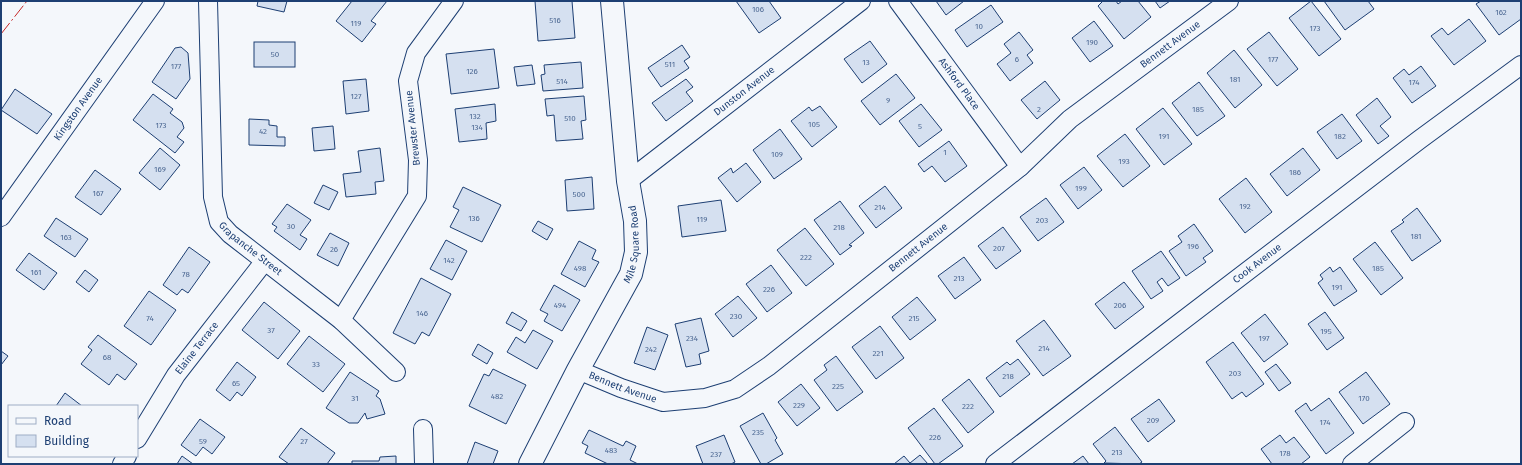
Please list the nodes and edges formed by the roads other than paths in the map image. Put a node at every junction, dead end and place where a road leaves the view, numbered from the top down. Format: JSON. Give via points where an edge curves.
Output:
{"nodes":[{"id":1,"x":155,"y":1,"type":"edge"},
{"id":2,"x":208,"y":1,"type":"edge"},
{"id":3,"x":454,"y":1,"type":"edge"},
{"id":4,"x":612,"y":1,"type":"edge"},
{"id":5,"x":861,"y":1,"type":"edge"},
{"id":6,"x":898,"y":1,"type":"edge"},
{"id":7,"x":1229,"y":1,"type":"edge"},
{"id":8,"x":1521,"y":65,"type":"edge"},
{"id":9,"x":1020,"y":167,"type":"junction"},
{"id":10,"x":628,"y":181,"type":"junction"},
{"id":11,"x":1,"y":217,"type":"edge"},
{"id":12,"x":264,"y":262,"type":"junction"},
{"id":13,"x":342,"y":320,"type":"junction"},
{"id":14,"x":578,"y":370,"type":"junction"},
{"id":15,"x":396,"y":372,"type":"dead end"},
{"id":16,"x":1405,"y":422,"type":"dead end"},
{"id":17,"x":423,"y":429,"type":"dead end"},
{"id":18,"x":138,"y":437,"type":"edge"},
{"id":19,"x":424,"y":464,"type":"edge"},
{"id":20,"x":530,"y":464,"type":"edge"},
{"id":21,"x":995,"y":464,"type":"edge"},
{"id":22,"x":1352,"y":464,"type":"edge"}],
"edges":[{"from":1,"to":11,"type":"street","name":"Kingston Avenue"},
{"from":2,"to":12,"type":"street","name":"Grapanche Street","via":[[214,197],[219,222]]},
{"from":3,"to":13,"type":"street","name":"Brewster Avenue","via":[[416,53],[408,81],[418,160],[417,196]]},
{"from":4,"to":10,"type":"street","name":"Mile Square Road"},
{"from":5,"to":10,"type":"street","name":"Dunston Avenue"},
{"from":6,"to":9,"type":"street","name":"Ashford Place"},
{"from":7,"to":9,"type":"street","name":"Bennett Avenue","via":[[1070,119]]},
{"from":8,"to":21,"type":"street","name":"Cook Avenue"},
{"from":9,"to":14,"type":"street","name":"Bennett Avenue","via":[[769,366],[735,388],[705,398],[663,402],[620,388]]},
{"from":10,"to":14,"type":"street","name":"Mile Square Road","via":[[635,221],[636,252],[631,274]]},
{"from":12,"to":13,"type":"street","name":"Grapanche Street"},
{"from":12,"to":18,"type":"street","name":"Elaine Terrace","via":[[176,374]]},
{"from":13,"to":15,"type":"street","name":"Grapanche Street"},
{"from":14,"to":20,"type":"street","name":"Mile Square Road"},
{"from":16,"to":22,"type":"street"},
{"from":17,"to":19,"type":"street"}]}
